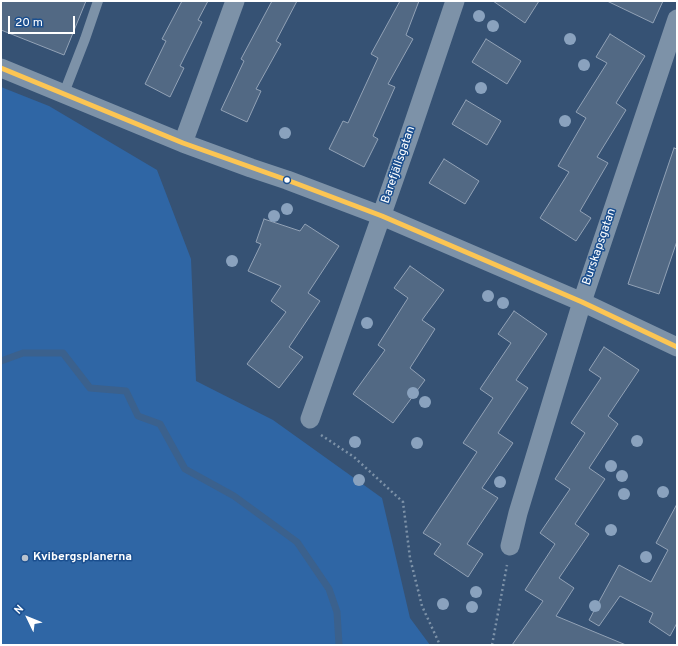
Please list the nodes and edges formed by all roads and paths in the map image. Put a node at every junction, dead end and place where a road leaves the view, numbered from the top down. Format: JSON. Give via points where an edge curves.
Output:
{"nodes":[{"id":1,"x":98,"y":1,"type":"edge"},
{"id":2,"x":235,"y":1,"type":"edge"},
{"id":3,"x":455,"y":1,"type":"edge"},
{"id":4,"x":676,"y":30,"type":"edge"},
{"id":5,"x":1,"y":68,"type":"edge"},
{"id":6,"x":64,"y":93,"type":"junction"},
{"id":7,"x":183,"y":143,"type":"junction"},
{"id":8,"x":382,"y":216,"type":"junction"},
{"id":9,"x":582,"y":302,"type":"junction"},
{"id":10,"x":677,"y":347,"type":"edge"},
{"id":11,"x":310,"y":419,"type":"joint"},
{"id":12,"x":510,"y":546,"type":"joint"},
{"id":13,"x":440,"y":645,"type":"edge"},
{"id":14,"x":492,"y":645,"type":"edge"}],
"edges":[{"from":1,"to":6,"type":"lane"},
{"from":2,"to":7,"type":"street"},
{"from":3,"to":8,"type":"street","name":"Barefjällsgatan"},
{"from":4,"to":9,"type":"street","name":"Burskapsgatan"},
{"from":5,"to":6,"type":"street"},
{"from":6,"to":7,"type":"street"},
{"from":7,"to":8,"type":"street"},
{"from":8,"to":9,"type":"street"},
{"from":8,"to":11,"type":"street","name":"Barefjällsgatan"},
{"from":9,"to":10,"type":"street"},
{"from":9,"to":12,"type":"street","name":"Burskapsgatan"},
{"from":11,"to":13,"type":"path","via":[[322,437],[354,457],[403,502],[410,558],[422,606]]},
{"from":12,"to":14,"type":"path"}]}
